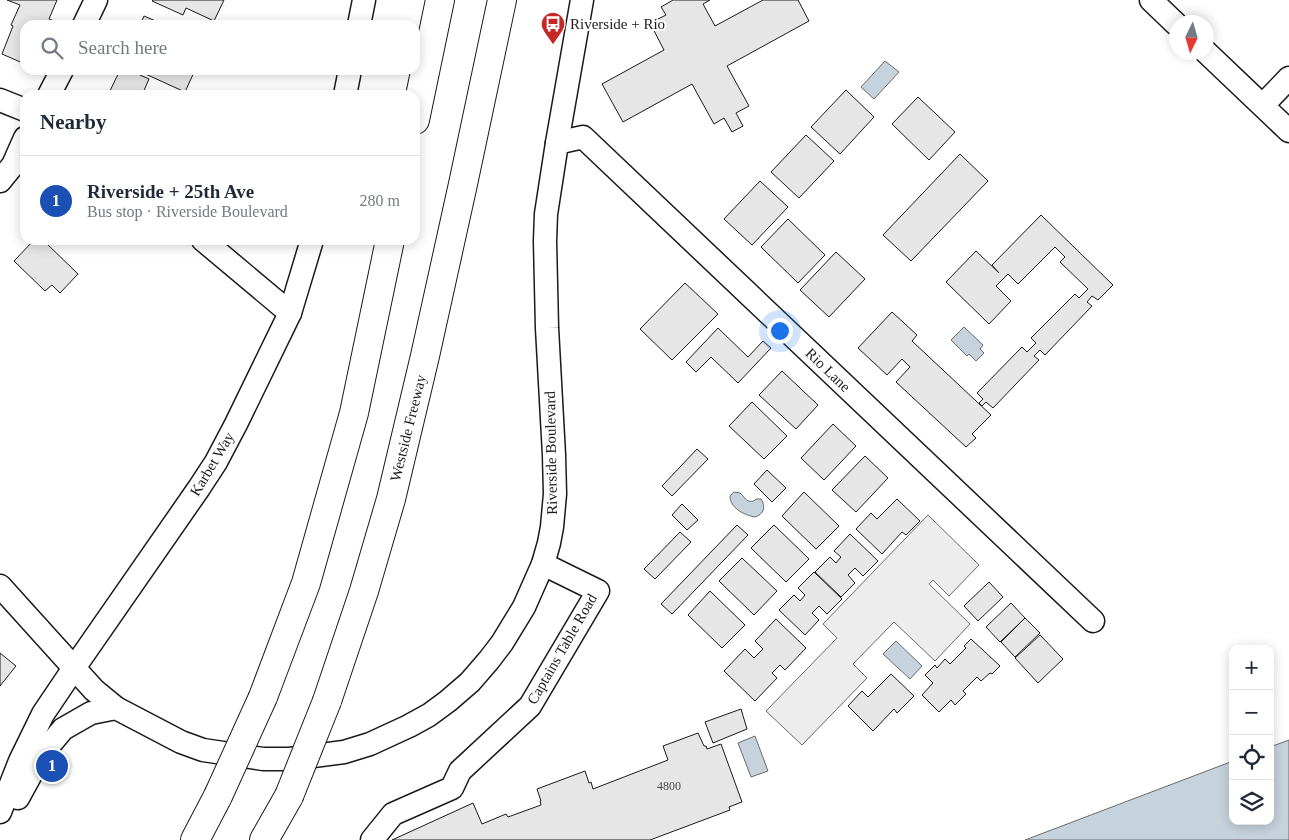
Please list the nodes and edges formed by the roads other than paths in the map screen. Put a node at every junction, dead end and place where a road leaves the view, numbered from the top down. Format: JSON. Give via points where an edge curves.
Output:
{"nodes":[{"id":1,"x":96,"y":0,"type":"edge"},
{"id":2,"x":364,"y":0,"type":"edge"},
{"id":3,"x":440,"y":0,"type":"edge"},
{"id":4,"x":502,"y":0,"type":"edge"},
{"id":5,"x":582,"y":0,"type":"edge"},
{"id":6,"x":1151,"y":0,"type":"edge"},
{"id":7,"x":1169,"y":17,"type":"edge"},
{"id":8,"x":86,"y":20,"type":"edge"},
{"id":9,"x":360,"y":20,"type":"edge"},
{"id":10,"x":1214,"y":59,"type":"edge"},
{"id":11,"x":59,"y":75,"type":"edge"},
{"id":12,"x":349,"y":75,"type":"edge"},
{"id":13,"x":1289,"y":78,"type":"edge"},
{"id":14,"x":52,"y":90,"type":"edge"},
{"id":15,"x":346,"y":90,"type":"edge"},
{"id":16,"x":420,"y":96,"type":"edge"},
{"id":17,"x":0,"y":100,"type":"edge"},
{"id":18,"x":1263,"y":104,"type":"junction"},
{"id":19,"x":20,"y":108,"type":"edge"},
{"id":20,"x":1289,"y":130,"type":"edge"},
{"id":21,"x":557,"y":143,"type":"junction"},
{"id":22,"x":20,"y":148,"type":"edge"},
{"id":23,"x":0,"y":181,"type":"edge"},
{"id":24,"x":210,"y":245,"type":"edge"},
{"id":25,"x":310,"y":245,"type":"edge"},
{"id":26,"x":389,"y":245,"type":"edge"},
{"id":27,"x":290,"y":313,"type":"junction"},
{"id":28,"x":543,"y":564,"type":"junction"},
{"id":29,"x":0,"y":586,"type":"edge"},
{"id":30,"x":1093,"y":621,"type":"dead end"},
{"id":31,"x":74,"y":668,"type":"junction"},
{"id":32,"x":116,"y":708,"type":"junction"},
{"id":33,"x":0,"y":812,"type":"edge"},
{"id":34,"x":0,"y":816,"type":"edge"},
{"id":35,"x":195,"y":840,"type":"edge"},
{"id":36,"x":264,"y":840,"type":"edge"},
{"id":37,"x":372,"y":840,"type":"edge"}],
"edges":[{"from":1,"to":8,"type":"street"},
{"from":2,"to":9,"type":"street"},
{"from":3,"to":16,"type":"highway"},
{"from":4,"to":36,"type":"highway","name":"Westside Freeway","bridge":true,"via":[[391,499],[327,700],[289,796]]},
{"from":5,"to":21,"type":"street","name":"Riverside Boulevard"},
{"from":6,"to":7,"type":"street"},
{"from":10,"to":18,"type":"street"},
{"from":11,"to":14,"type":"street"},
{"from":12,"to":15,"type":"street"},
{"from":13,"to":18,"type":"street"},
{"from":17,"to":19,"type":"street"},
{"from":18,"to":20,"type":"street"},
{"from":21,"to":28,"type":"street","name":"Riverside Boulevard","via":[[544,242],[555,494]]},
{"from":21,"to":30,"type":"street","name":"Rio Lane","via":[[582,137]]},
{"from":22,"to":23,"type":"street"},
{"from":24,"to":27,"type":"street"},
{"from":25,"to":27,"type":"street","name":"Karbet Way"},
{"from":26,"to":35,"type":"highway","bridge":true,"via":[[354,413],[306,583],[263,697]]},
{"from":27,"to":31,"type":"street","name":"Karbet Way","via":[[216,462]]},
{"from":28,"to":32,"type":"street","name":"Riverside Boulevard","via":[[514,626],[470,682],[429,715],[370,744],[344,752],[263,759],[203,750]]},
{"from":28,"to":37,"type":"street","name":"Captains Table Road","via":[[598,591],[530,706],[460,771],[452,788],[393,814]]},
{"from":29,"to":31,"type":"street","name":"Riverside Boulevard"},
{"from":31,"to":32,"type":"street","name":"Riverside Boulevard"},
{"from":31,"to":33,"type":"street","via":[[43,714]]},
{"from":32,"to":34,"type":"street","via":[[91,713],[63,729],[42,754],[16,803]]}]}
